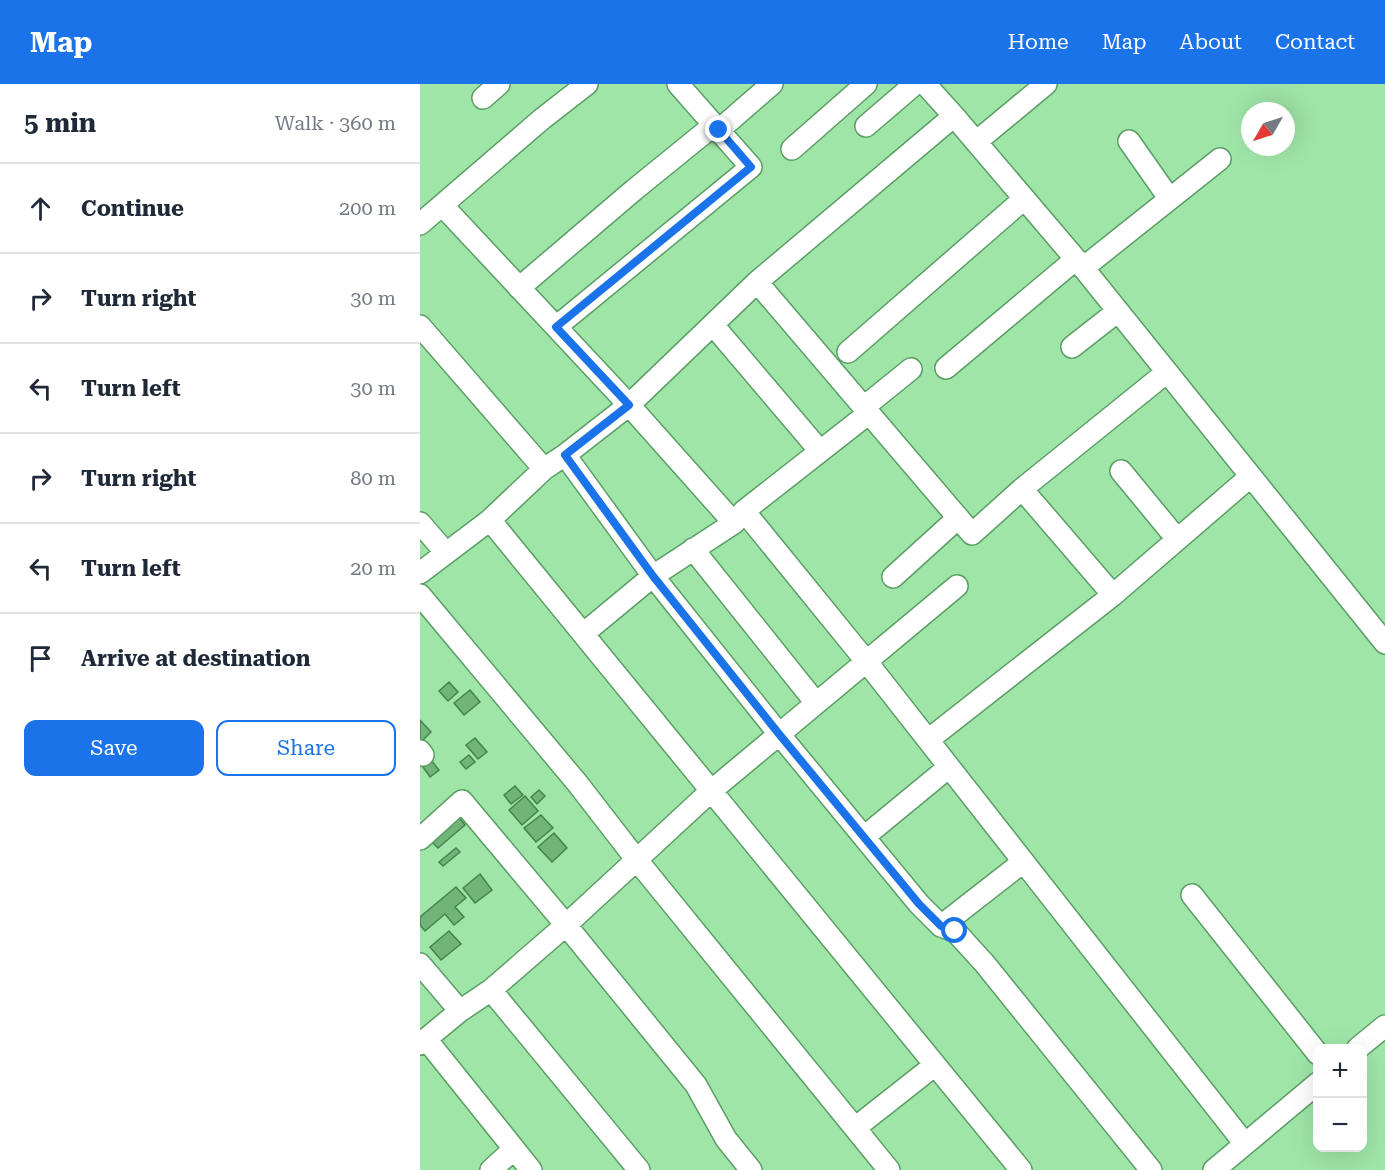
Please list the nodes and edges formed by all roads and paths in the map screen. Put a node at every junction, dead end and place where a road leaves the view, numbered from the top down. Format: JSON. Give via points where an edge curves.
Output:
{"nodes":[{"id":1,"x":587,"y":84,"type":"edge"},
{"id":2,"x":678,"y":84,"type":"edge"},
{"id":3,"x":772,"y":84,"type":"edge"},
{"id":4,"x":866,"y":84,"type":"edge"},
{"id":5,"x":915,"y":84,"type":"edge"},
{"id":6,"x":925,"y":84,"type":"edge"},
{"id":7,"x":1046,"y":84,"type":"edge"},
{"id":8,"x":954,"y":116,"type":"junction"},
{"id":9,"x":866,"y":126,"type":"dead end"},
{"id":10,"x":717,"y":128,"type":"junction"},
{"id":11,"x":1129,"y":141,"type":"dead end"},
{"id":12,"x":976,"y":142,"type":"junction"},
{"id":13,"x":792,"y":149,"type":"dead end"},
{"id":14,"x":1220,"y":159,"type":"dead end"},
{"id":15,"x":1169,"y":198,"type":"junction"},
{"id":16,"x":1024,"y":199,"type":"junction"},
{"id":17,"x":442,"y":205,"type":"junction"},
{"id":18,"x":420,"y":224,"type":"edge"},
{"id":19,"x":1079,"y":263,"type":"junction"},
{"id":20,"x":757,"y":282,"type":"junction"},
{"id":21,"x":519,"y":288,"type":"junction"},
{"id":22,"x":1118,"y":311,"type":"junction"},
{"id":23,"x":713,"y":325,"type":"junction"},
{"id":24,"x":420,"y":326,"type":"edge"},
{"id":25,"x":556,"y":327,"type":"junction"},
{"id":26,"x":1072,"y":347,"type":"dead end"},
{"id":27,"x":848,"y":352,"type":"dead end"},
{"id":28,"x":946,"y":368,"type":"dead end"},
{"id":29,"x":910,"y":369,"type":"dead end"},
{"id":30,"x":1167,"y":372,"type":"junction"},
{"id":31,"x":629,"y":405,"type":"junction"},
{"id":32,"x":866,"y":410,"type":"junction"},
{"id":33,"x":820,"y":452,"type":"junction"},
{"id":34,"x":565,"y":455,"type":"junction"},
{"id":35,"x":544,"y":469,"type":"junction"},
{"id":36,"x":1120,"y":471,"type":"dead end"},
{"id":37,"x":1251,"y":476,"type":"junction"},
{"id":38,"x":1022,"y":489,"type":"junction"},
{"id":39,"x":739,"y":517,"type":"junction"},
{"id":40,"x":958,"y":518,"type":"junction"},
{"id":41,"x":490,"y":520,"type":"junction"},
{"id":42,"x":420,"y":523,"type":"edge"},
{"id":43,"x":1177,"y":539,"type":"junction"},
{"id":44,"x":693,"y":549,"type":"junction"},
{"id":45,"x":446,"y":553,"type":"junction"},
{"id":46,"x":420,"y":573,"type":"edge"},
{"id":47,"x":653,"y":576,"type":"junction"},
{"id":48,"x":893,"y":577,"type":"dead end"},
{"id":49,"x":957,"y":586,"type":"dead end"},
{"id":50,"x":1113,"y":594,"type":"junction"},
{"id":51,"x":420,"y":595,"type":"edge"},
{"id":52,"x":583,"y":634,"type":"junction"},
{"id":53,"x":1385,"y":643,"type":"edge"},
{"id":54,"x":866,"y":662,"type":"junction"},
{"id":55,"x":816,"y":703,"type":"junction"},
{"id":56,"x":779,"y":734,"type":"junction"},
{"id":57,"x":928,"y":740,"type":"junction"},
{"id":58,"x":949,"y":767,"type":"junction"},
{"id":59,"x":711,"y":791,"type":"junction"},
{"id":60,"x":864,"y":837,"type":"junction"},
{"id":61,"x":420,"y":839,"type":"edge"},
{"id":62,"x":636,"y":859,"type":"junction"},
{"id":63,"x":1023,"y":862,"type":"junction"},
{"id":64,"x":1192,"y":895,"type":"dead end"},
{"id":65,"x":566,"y":925,"type":"junction"},
{"id":66,"x":941,"y":926,"type":"junction"},
{"id":67,"x":420,"y":964,"type":"edge"},
{"id":68,"x":491,"y":990,"type":"junction"},
{"id":69,"x":460,"y":1011,"type":"junction"},
{"id":70,"x":1385,"y":1026,"type":"edge"},
{"id":71,"x":423,"y":1041,"type":"edge"},
{"id":72,"x":1363,"y":1044,"type":"edge"},
{"id":73,"x":1313,"y":1049,"type":"edge"},
{"id":74,"x":935,"y":1065,"type":"junction"},
{"id":75,"x":1313,"y":1086,"type":"edge"},
{"id":76,"x":855,"y":1128,"type":"junction"},
{"id":77,"x":1245,"y":1144,"type":"junction"},
{"id":78,"x":514,"y":1149,"type":"junction"},
{"id":79,"x":491,"y":1170,"type":"edge"},
{"id":80,"x":531,"y":1170,"type":"edge"},
{"id":81,"x":639,"y":1170,"type":"edge"},
{"id":82,"x":751,"y":1170,"type":"edge"},
{"id":83,"x":889,"y":1170,"type":"edge"},
{"id":84,"x":1021,"y":1170,"type":"edge"},
{"id":85,"x":1150,"y":1170,"type":"edge"},
{"id":86,"x":1214,"y":1170,"type":"edge"}],
"edges":[{"from":1,"to":17,"type":"street"},
{"from":2,"to":10,"type":"street"},
{"from":3,"to":10,"type":"street"},
{"from":4,"to":13,"type":"street"},
{"from":5,"to":9,"type":"street"},
{"from":6,"to":8,"type":"street"},
{"from":7,"to":12,"type":"street"},
{"from":8,"to":12,"type":"street"},
{"from":8,"to":20,"type":"street"},
{"from":10,"to":21,"type":"street","via":[[634,190]]},
{"from":10,"to":25,"type":"street","via":[[751,167]]},
{"from":11,"to":15,"type":"street"},
{"from":12,"to":16,"type":"street"},
{"from":14,"to":15,"type":"street"},
{"from":15,"to":19,"type":"street"},
{"from":16,"to":19,"type":"street"},
{"from":16,"to":27,"type":"street"},
{"from":17,"to":18,"type":"street"},
{"from":17,"to":21,"type":"street"},
{"from":19,"to":22,"type":"street"},
{"from":19,"to":28,"type":"street"},
{"from":20,"to":23,"type":"street"},
{"from":20,"to":32,"type":"street"},
{"from":21,"to":25,"type":"street"},
{"from":22,"to":26,"type":"street"},
{"from":22,"to":30,"type":"street"},
{"from":23,"to":31,"type":"street"},
{"from":23,"to":33,"type":"street"},
{"from":24,"to":35,"type":"street"},
{"from":25,"to":31,"type":"street"},
{"from":29,"to":32,"type":"street"},
{"from":30,"to":37,"type":"street"},
{"from":30,"to":38,"type":"street"},
{"from":31,"to":34,"type":"street"},
{"from":31,"to":39,"type":"street"},
{"from":32,"to":33,"type":"street"},
{"from":32,"to":40,"type":"street"},
{"from":33,"to":39,"type":"street"},
{"from":34,"to":35,"type":"street"},
{"from":34,"to":47,"type":"street"},
{"from":35,"to":41,"type":"street"},
{"from":36,"to":43,"type":"street"},
{"from":37,"to":43,"type":"street"},
{"from":37,"to":53,"type":"street"},
{"from":38,"to":40,"type":"street","via":[[972,534]]},
{"from":38,"to":50,"type":"street"},
{"from":39,"to":44,"type":"street"},
{"from":39,"to":54,"type":"street"},
{"from":40,"to":48,"type":"street"},
{"from":41,"to":45,"type":"street"},
{"from":41,"to":52,"type":"street"},
{"from":42,"to":45,"type":"street"},
{"from":43,"to":50,"type":"street"},
{"from":44,"to":47,"type":"street"},
{"from":44,"to":55,"type":"street"},
{"from":45,"to":46,"type":"street"},
{"from":47,"to":52,"type":"street"},
{"from":47,"to":56,"type":"street"},
{"from":49,"to":54,"type":"street"},
{"from":50,"to":57,"type":"street"},
{"from":51,"to":62,"type":"street"},
{"from":52,"to":59,"type":"street"},
{"from":54,"to":55,"type":"street"},
{"from":54,"to":57,"type":"street"},
{"from":55,"to":56,"type":"street"},
{"from":56,"to":59,"type":"street"},
{"from":56,"to":60,"type":"street"},
{"from":57,"to":58,"type":"street"},
{"from":58,"to":60,"type":"street"},
{"from":58,"to":63,"type":"street"},
{"from":59,"to":62,"type":"street"},
{"from":59,"to":74,"type":"street"},
{"from":60,"to":66,"type":"street"},
{"from":61,"to":65,"type":"street","via":[[462,801]]},
{"from":62,"to":65,"type":"street"},
{"from":62,"to":76,"type":"street"},
{"from":63,"to":66,"type":"street"},
{"from":63,"to":77,"type":"street"},
{"from":64,"to":73,"type":"street"},
{"from":65,"to":68,"type":"street"},
{"from":65,"to":82,"type":"street","via":[[696,1085],[726,1139]]},
{"from":66,"to":85,"type":"street","via":[[955,931],[985,964]]},
{"from":67,"to":69,"type":"street"},
{"from":68,"to":69,"type":"street"},
{"from":68,"to":81,"type":"street"},
{"from":69,"to":71,"type":"street"},
{"from":70,"to":72,"type":"street"},
{"from":71,"to":78,"type":"street"},
{"from":74,"to":76,"type":"street"},
{"from":74,"to":84,"type":"street"},
{"from":75,"to":77,"type":"street"},
{"from":76,"to":83,"type":"street"},
{"from":77,"to":86,"type":"street"},
{"from":78,"to":79,"type":"street"},
{"from":78,"to":80,"type":"street"}]}
